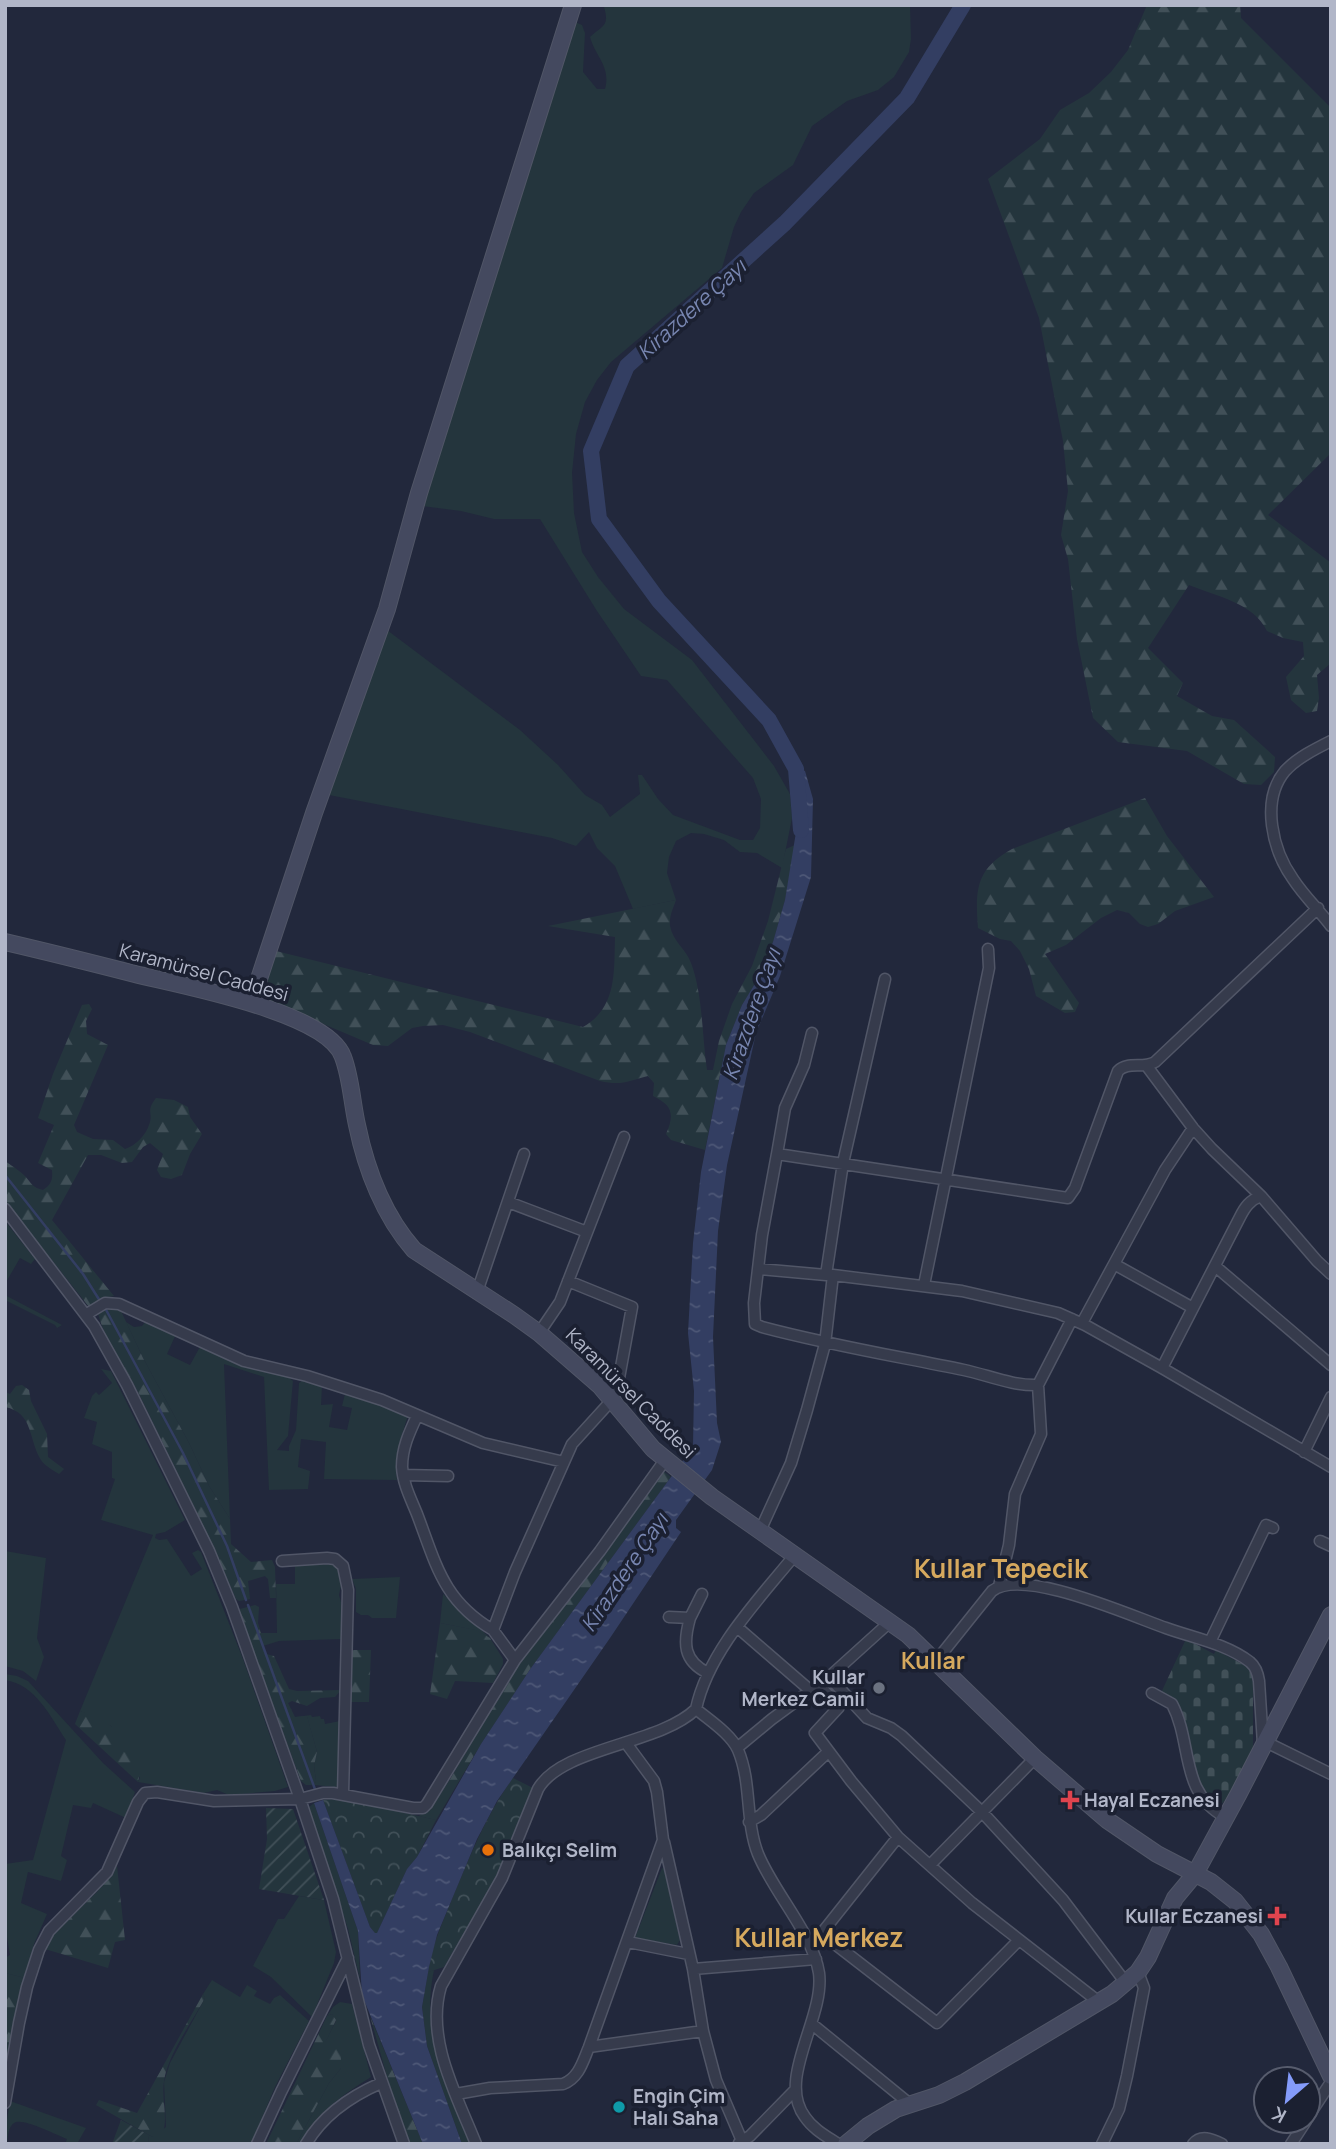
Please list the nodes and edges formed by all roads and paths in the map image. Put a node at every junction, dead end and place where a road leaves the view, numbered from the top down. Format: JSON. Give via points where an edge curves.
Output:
{"nodes":[{"id":1,"x":573,"y":5,"type":"edge"},
{"id":2,"x":1331,"y":741,"type":"edge"},
{"id":3,"x":1318,"y":908,"type":"junction"},
{"id":4,"x":1331,"y":926,"type":"edge"},
{"id":5,"x":5,"y":942,"type":"edge"},
{"id":6,"x":988,"y":948,"type":"dead end"},
{"id":7,"x":885,"y":979,"type":"dead end"},
{"id":8,"x":251,"y":1003,"type":"junction"},
{"id":9,"x":812,"y":1033,"type":"dead end"},
{"id":10,"x":1146,"y":1065,"type":"junction"},
{"id":11,"x":1193,"y":1128,"type":"junction"},
{"id":12,"x":624,"y":1137,"type":"dead end"},
{"id":13,"x":524,"y":1154,"type":"dead end"},
{"id":14,"x":777,"y":1154,"type":"junction"},
{"id":15,"x":843,"y":1163,"type":"junction"},
{"id":16,"x":947,"y":1179,"type":"junction"},
{"id":17,"x":1261,"y":1196,"type":"junction"},
{"id":18,"x":508,"y":1202,"type":"junction"},
{"id":19,"x":5,"y":1209,"type":"edge"},
{"id":20,"x":587,"y":1232,"type":"junction"},
{"id":21,"x":1114,"y":1264,"type":"junction"},
{"id":22,"x":1215,"y":1266,"type":"junction"},
{"id":23,"x":759,"y":1269,"type":"junction"},
{"id":24,"x":1331,"y":1274,"type":"edge"},
{"id":25,"x":830,"y":1275,"type":"junction"},
{"id":26,"x":568,"y":1282,"type":"junction"},
{"id":27,"x":924,"y":1285,"type":"junction"},
{"id":28,"x":477,"y":1292,"type":"junction"},
{"id":29,"x":96,"y":1308,"type":"junction"},
{"id":30,"x":1193,"y":1308,"type":"junction"},
{"id":31,"x":1077,"y":1321,"type":"junction"},
{"id":32,"x":539,"y":1333,"type":"junction"},
{"id":33,"x":825,"y":1344,"type":"junction"},
{"id":34,"x":1331,"y":1365,"type":"edge"},
{"id":35,"x":1161,"y":1368,"type":"junction"},
{"id":36,"x":1038,"y":1385,"type":"junction"},
{"id":37,"x":1331,"y":1397,"type":"edge"},
{"id":38,"x":612,"y":1400,"type":"junction"},
{"id":39,"x":417,"y":1416,"type":"junction"},
{"id":40,"x":1304,"y":1452,"type":"junction"},
{"id":41,"x":665,"y":1460,"type":"junction"},
{"id":42,"x":564,"y":1462,"type":"junction"},
{"id":43,"x":1331,"y":1467,"type":"edge"},
{"id":44,"x":403,"y":1475,"type":"junction"},
{"id":45,"x":448,"y":1476,"type":"dead end"},
{"id":46,"x":1273,"y":1528,"type":"dead end"},
{"id":47,"x":760,"y":1531,"type":"junction"},
{"id":48,"x":794,"y":1556,"type":"junction"},
{"id":49,"x":282,"y":1561,"type":"dead end"},
{"id":50,"x":999,"y":1586,"type":"junction"},
{"id":51,"x":702,"y":1594,"type":"dead end"},
{"id":52,"x":1331,"y":1615,"type":"edge"},
{"id":53,"x":669,"y":1617,"type":"dead end"},
{"id":54,"x":690,"y":1618,"type":"junction"},
{"id":55,"x":891,"y":1621,"type":"junction"},
{"id":56,"x":737,"y":1627,"type":"junction"},
{"id":57,"x":493,"y":1630,"type":"junction"},
{"id":58,"x":1210,"y":1642,"type":"junction"},
{"id":59,"x":514,"y":1660,"type":"junction"},
{"id":60,"x":936,"y":1661,"type":"junction"},
{"id":61,"x":708,"y":1673,"type":"junction"},
{"id":62,"x":829,"y":1677,"type":"junction"},
{"id":63,"x":815,"y":1688,"type":"junction"},
{"id":64,"x":1152,"y":1693,"type":"dead end"},
{"id":65,"x":696,"y":1709,"type":"junction"},
{"id":66,"x":626,"y":1743,"type":"junction"},
{"id":67,"x":1265,"y":1745,"type":"junction"},
{"id":68,"x":737,"y":1748,"type":"junction"},
{"id":69,"x":828,"y":1752,"type":"junction"},
{"id":70,"x":1035,"y":1758,"type":"junction"},
{"id":71,"x":1331,"y":1774,"type":"edge"},
{"id":72,"x":343,"y":1794,"type":"junction"},
{"id":73,"x":304,"y":1798,"type":"junction"},
{"id":74,"x":982,"y":1812,"type":"junction"},
{"id":75,"x":1225,"y":1817,"type":"junction"},
{"id":76,"x":749,"y":1822,"type":"junction"},
{"id":77,"x":898,"y":1837,"type":"junction"},
{"id":78,"x":663,"y":1840,"type":"junction"},
{"id":79,"x":930,"y":1865,"type":"junction"},
{"id":80,"x":1195,"y":1874,"type":"junction"},
{"id":81,"x":822,"y":1934,"type":"junction"},
{"id":82,"x":1019,"y":1940,"type":"junction"},
{"id":83,"x":628,"y":1942,"type":"junction"},
{"id":84,"x":811,"y":1946,"type":"junction"},
{"id":85,"x":688,"y":1954,"type":"junction"},
{"id":86,"x":348,"y":1958,"type":"junction"},
{"id":87,"x":816,"y":1959,"type":"junction"},
{"id":88,"x":693,"y":1969,"type":"junction"},
{"id":89,"x":1132,"y":1978,"type":"junction"},
{"id":90,"x":1099,"y":2002,"type":"junction"},
{"id":91,"x":812,"y":2024,"type":"junction"},
{"id":92,"x":703,"y":2031,"type":"junction"},
{"id":93,"x":589,"y":2047,"type":"junction"},
{"id":94,"x":1325,"y":2051,"type":"edge"},
{"id":95,"x":1331,"y":2076,"type":"edge"},
{"id":96,"x":381,"y":2083,"type":"junction"},
{"id":97,"x":795,"y":2090,"type":"junction"},
{"id":98,"x":456,"y":2094,"type":"junction"},
{"id":99,"x":5,"y":2103,"type":"edge"},
{"id":100,"x":909,"y":2104,"type":"junction"},
{"id":101,"x":740,"y":2143,"type":"edge"},
{"id":102,"x":257,"y":2144,"type":"edge"},
{"id":103,"x":306,"y":2144,"type":"edge"},
{"id":104,"x":404,"y":2144,"type":"edge"},
{"id":105,"x":477,"y":2144,"type":"edge"},
{"id":106,"x":838,"y":2144,"type":"edge"},
{"id":107,"x":846,"y":2144,"type":"edge"},
{"id":108,"x":1102,"y":2144,"type":"edge"},
{"id":109,"x":1193,"y":2144,"type":"edge"},
{"id":110,"x":1222,"y":2144,"type":"edge"}],
"edges":[{"from":1,"to":8,"type":"main road","via":[[423,480],[387,609]]},
{"from":2,"to":3,"type":"street","via":[[1286,771],[1272,806],[1275,840],[1283,861],[1295,883]]},
{"from":3,"to":4,"type":"street"},
{"from":3,"to":10,"type":"street","via":[[1155,1062]]},
{"from":5,"to":8,"type":"main road","name":"Karamürsel Caddesi"},
{"from":6,"to":16,"type":"street","via":[[989,968]]},
{"from":7,"to":15,"type":"street"},
{"from":8,"to":28,"type":"main road","name":"Karamürsel Caddesi","via":[[321,1032],[340,1049],[363,1147],[388,1213],[414,1250]]},
{"from":9,"to":14,"type":"street","via":[[783,1119]]},
{"from":10,"to":11,"type":"street"},
{"from":10,"to":16,"type":"street","via":[[1126,1065],[1118,1071],[1068,1198]]},
{"from":11,"to":17,"type":"street"},
{"from":11,"to":21,"type":"street"},
{"from":12,"to":20,"type":"street"},
{"from":13,"to":18,"type":"street"},
{"from":14,"to":15,"type":"street"},
{"from":14,"to":23,"type":"street"},
{"from":15,"to":16,"type":"street"},
{"from":15,"to":25,"type":"street"},
{"from":16,"to":27,"type":"street"},
{"from":17,"to":22,"type":"street","via":[[1245,1209]]},
{"from":17,"to":24,"type":"street"},
{"from":18,"to":20,"type":"street"},
{"from":18,"to":28,"type":"street"},
{"from":19,"to":29,"type":"street"},
{"from":20,"to":26,"type":"street"},
{"from":21,"to":30,"type":"street"},
{"from":21,"to":31,"type":"street"},
{"from":22,"to":30,"type":"street"},
{"from":22,"to":34,"type":"street"},
{"from":23,"to":25,"type":"street"},
{"from":23,"to":33,"type":"street","via":[[755,1324]]},
{"from":25,"to":27,"type":"street"},
{"from":25,"to":33,"type":"street"},
{"from":26,"to":32,"type":"street"},
{"from":26,"to":38,"type":"street","via":[[632,1307]]},
{"from":27,"to":31,"type":"street","via":[[992,1296]]},
{"from":28,"to":32,"type":"main road","name":"Karamürsel Caddesi"},
{"from":29,"to":39,"type":"street","via":[[111,1302],[127,1307],[244,1361],[307,1376]]},
{"from":29,"to":73,"type":"street","via":[[127,1385],[209,1552]]},
{"from":30,"to":35,"type":"street"},
{"from":31,"to":35,"type":"street"},
{"from":31,"to":36,"type":"street"},
{"from":32,"to":38,"type":"main road","name":"Karamürsel Caddesi"},
{"from":33,"to":36,"type":"street"},
{"from":33,"to":47,"type":"street","via":[[791,1463]]},
{"from":35,"to":40,"type":"street"},
{"from":36,"to":50,"type":"street","via":[[1041,1434],[1014,1494]]},
{"from":37,"to":40,"type":"street"},
{"from":38,"to":41,"type":"main road","name":"Karamürsel Caddesi"},
{"from":38,"to":42,"type":"street","via":[[575,1439]]},
{"from":39,"to":42,"type":"street","via":[[483,1443]]},
{"from":39,"to":44,"type":"street","via":[[404,1448]]},
{"from":40,"to":43,"type":"street"},
{"from":41,"to":47,"type":"main road","name":"Karamürsel Caddesi"},
{"from":41,"to":59,"type":"street"},
{"from":42,"to":57,"type":"street"},
{"from":44,"to":45,"type":"street"},
{"from":44,"to":57,"type":"street","via":[[444,1583],[475,1618]]},
{"from":46,"to":58,"type":"street","via":[[1266,1525]]},
{"from":47,"to":48,"type":"main road","name":"Karamürsel Caddesi"},
{"from":48,"to":55,"type":"main road","name":"Karamürsel Caddesi"},
{"from":48,"to":56,"type":"street"},
{"from":49,"to":72,"type":"street","via":[[327,1558],[343,1566],[348,1590]]},
{"from":50,"to":58,"type":"street","via":[[1025,1585],[1097,1602]]},
{"from":50,"to":60,"type":"street"},
{"from":51,"to":54,"type":"street"},
{"from":52,"to":67,"type":"main road"},
{"from":53,"to":54,"type":"street"},
{"from":54,"to":61,"type":"street","via":[[687,1653],[694,1665]]},
{"from":55,"to":60,"type":"main road","name":"Karamürsel Caddesi"},
{"from":55,"to":62,"type":"street"},
{"from":56,"to":61,"type":"street"},
{"from":56,"to":63,"type":"street"},
{"from":57,"to":59,"type":"street"},
{"from":58,"to":67,"type":"street","via":[[1255,1667]]},
{"from":59,"to":72,"type":"street","via":[[423,1808]]},
{"from":60,"to":70,"type":"main road","name":"Karamürsel Caddesi"},
{"from":61,"to":65,"type":"street"},
{"from":62,"to":63,"type":"street"},
{"from":62,"to":74,"type":"street","via":[[867,1718],[902,1736]]},
{"from":63,"to":68,"type":"street"},
{"from":63,"to":69,"type":"street","via":[[839,1707],[815,1733]]},
{"from":64,"to":75,"type":"street","via":[[1172,1704],[1195,1787],[1208,1807]]},
{"from":65,"to":66,"type":"street"},
{"from":65,"to":68,"type":"street"},
{"from":66,"to":78,"type":"street","via":[[654,1781]]},
{"from":66,"to":98,"type":"street","via":[[562,1766],[542,1782],[502,1878],[441,1986],[436,2009],[438,2034]]},
{"from":67,"to":71,"type":"street"},
{"from":67,"to":75,"type":"main road"},
{"from":68,"to":76,"type":"street"},
{"from":69,"to":76,"type":"street"},
{"from":69,"to":77,"type":"street"},
{"from":70,"to":74,"type":"street"},
{"from":70,"to":80,"type":"main road","name":"Karamürsel Caddesi","via":[[1130,1837]]},
{"from":72,"to":73,"type":"street"},
{"from":73,"to":86,"type":"street"},
{"from":73,"to":99,"type":"street","via":[[214,1801],[150,1791],[142,1796],[107,1872],[50,1931],[39,1950],[19,2022]]},
{"from":74,"to":79,"type":"street"},
{"from":74,"to":89,"type":"street"},
{"from":75,"to":80,"type":"main road"},
{"from":76,"to":84,"type":"street","via":[[768,1875]]},
{"from":77,"to":79,"type":"street"},
{"from":77,"to":81,"type":"street"},
{"from":78,"to":83,"type":"street"},
{"from":78,"to":85,"type":"street"},
{"from":79,"to":82,"type":"street"},
{"from":80,"to":89,"type":"main road","via":[[1175,1898],[1148,1957]]},
{"from":80,"to":94,"type":"main road","name":"Karamürsel Caddesi","via":[[1235,1901],[1261,1934]]},
{"from":81,"to":82,"type":"street","via":[[937,2023]]},
{"from":81,"to":84,"type":"street"},
{"from":82,"to":90,"type":"street"},
{"from":83,"to":85,"type":"street"},
{"from":83,"to":93,"type":"street"},
{"from":84,"to":87,"type":"street"},
{"from":85,"to":88,"type":"street"},
{"from":86,"to":96,"type":"street"},
{"from":86,"to":102,"type":"street"},
{"from":87,"to":88,"type":"street"},
{"from":87,"to":91,"type":"street","via":[[819,1994]]},
{"from":88,"to":92,"type":"street"},
{"from":89,"to":90,"type":"main road"},
{"from":89,"to":108,"type":"street","via":[[1144,1987],[1119,2109]]},
{"from":90,"to":100,"type":"main road","via":[[965,2082]]},
{"from":91,"to":97,"type":"street"},
{"from":91,"to":100,"type":"street"},
{"from":92,"to":93,"type":"street"},
{"from":92,"to":101,"type":"street"},
{"from":93,"to":98,"type":"street","via":[[568,2083]]},
{"from":94,"to":95,"type":"main road","name":"Karamürsel Caddesi"},
{"from":96,"to":103,"type":"street","via":[[330,2114]]},
{"from":96,"to":104,"type":"street"},
{"from":97,"to":101,"type":"street"},
{"from":97,"to":106,"type":"street","via":[[806,2120]]},
{"from":98,"to":105,"type":"street"},
{"from":100,"to":107,"type":"main road"},
{"from":109,"to":110,"type":"street","via":[[1203,2138]]}]}
